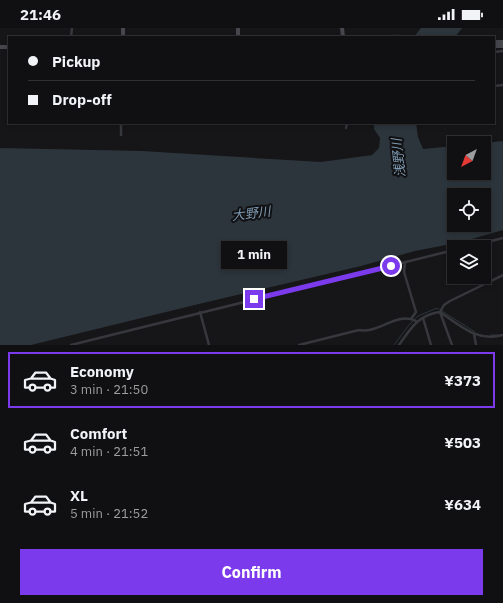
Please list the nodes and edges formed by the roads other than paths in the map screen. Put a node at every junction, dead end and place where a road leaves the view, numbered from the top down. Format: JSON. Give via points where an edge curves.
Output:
{"nodes":[{"id":1,"x":121,"y":124,"type":"edge"},
{"id":2,"x":347,"y":124,"type":"edge"},
{"id":3,"x":346,"y":128,"type":"dead end"},
{"id":4,"x":121,"y":135,"type":"dead end"},
{"id":5,"x":503,"y":238,"type":"edge"},
{"id":6,"x":491,"y":241,"type":"edge"},
{"id":7,"x":447,"y":252,"type":"edge"},
{"id":8,"x":405,"y":262,"type":"junction"},
{"id":9,"x":503,"y":275,"type":"edge"},
{"id":10,"x":441,"y":311,"type":"junction"},
{"id":11,"x":200,"y":312,"type":"junction"},
{"id":12,"x":423,"y":318,"type":"junction"},
{"id":13,"x":414,"y":320,"type":"junction"},
{"id":14,"x":474,"y":334,"type":"junction"},
{"id":15,"x":503,"y":335,"type":"edge"},
{"id":16,"x":71,"y":345,"type":"edge"},
{"id":17,"x":209,"y":345,"type":"edge"},
{"id":18,"x":299,"y":345,"type":"edge"},
{"id":19,"x":399,"y":345,"type":"edge"},
{"id":20,"x":431,"y":345,"type":"edge"},
{"id":21,"x":452,"y":345,"type":"edge"},
{"id":22,"x":476,"y":345,"type":"edge"}],
"edges":[{"from":1,"to":4,"type":"street"},
{"from":2,"to":3,"type":"street"},
{"from":5,"to":6,"type":"street"},
{"from":7,"to":8,"type":"street"},
{"from":8,"to":11,"type":"street"},
{"from":8,"to":13,"type":"street","via":[[404,272],[416,312]]},
{"from":9,"to":10,"type":"street","via":[[450,301]]},
{"from":10,"to":12,"type":"street"},
{"from":10,"to":14,"type":"street"},
{"from":10,"to":21,"type":"street"},
{"from":11,"to":16,"type":"street"},
{"from":11,"to":17,"type":"street"},
{"from":12,"to":13,"type":"street"},
{"from":12,"to":20,"type":"street"},
{"from":13,"to":18,"type":"street","via":[[405,318],[367,332],[359,330]]},
{"from":13,"to":19,"type":"street"},
{"from":14,"to":15,"type":"street","via":[[489,338]]},
{"from":14,"to":22,"type":"street"}]}
